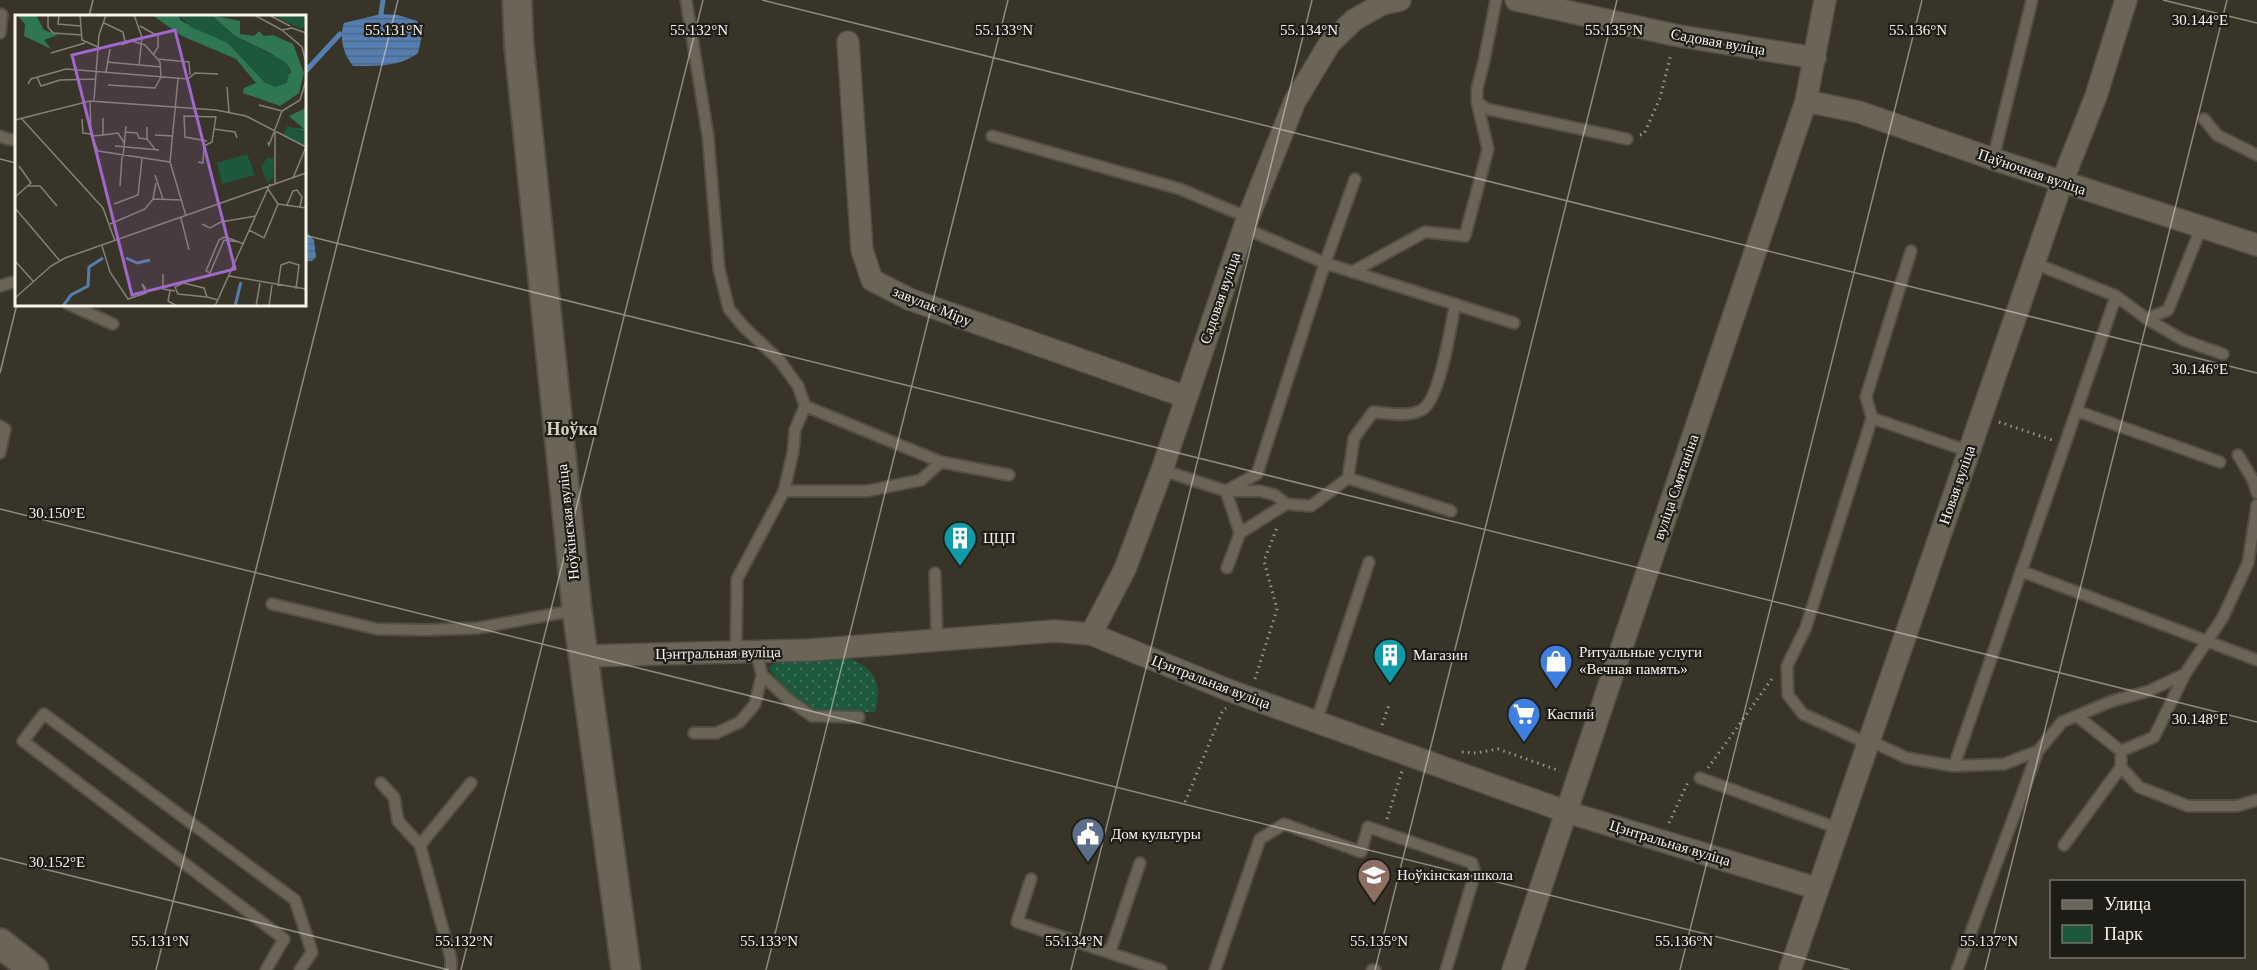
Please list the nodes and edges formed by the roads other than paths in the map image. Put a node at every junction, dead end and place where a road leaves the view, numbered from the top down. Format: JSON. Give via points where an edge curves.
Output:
{"nodes":[{"id":1,"x":517,"y":0,"type":"edge"},
{"id":2,"x":686,"y":0,"type":"edge"},
{"id":3,"x":1400,"y":0,"type":"edge"},
{"id":4,"x":1496,"y":0,"type":"edge"},
{"id":5,"x":1516,"y":0,"type":"edge"},
{"id":6,"x":1825,"y":0,"type":"edge"},
{"id":7,"x":2032,"y":0,"type":"edge"},
{"id":8,"x":2126,"y":0,"type":"edge"},
{"id":9,"x":0,"y":14,"type":"edge"},
{"id":10,"x":0,"y":33,"type":"edge"},
{"id":11,"x":848,"y":42,"type":"dead end"},
{"id":12,"x":1815,"y":58,"type":"junction"},
{"id":13,"x":1806,"y":101,"type":"junction"},
{"id":14,"x":1477,"y":102,"type":"junction"},
{"id":15,"x":2204,"y":119,"type":"dead end"},
{"id":16,"x":0,"y":136,"type":"edge"},
{"id":17,"x":992,"y":136,"type":"dead end"},
{"id":18,"x":1627,"y":139,"type":"road end"},
{"id":19,"x":15,"y":140,"type":"edge"},
{"id":20,"x":2257,"y":155,"type":"edge"},
{"id":21,"x":1993,"y":159,"type":"junction"},
{"id":22,"x":1355,"y":179,"type":"dead end"},
{"id":23,"x":2062,"y":182,"type":"junction"},
{"id":24,"x":1247,"y":223,"type":"junction"},
{"id":25,"x":2201,"y":228,"type":"junction"},
{"id":26,"x":2257,"y":245,"type":"edge"},
{"id":27,"x":1911,"y":251,"type":"dead end"},
{"id":28,"x":1325,"y":263,"type":"junction"},
{"id":29,"x":2034,"y":263,"type":"junction"},
{"id":30,"x":1352,"y":272,"type":"junction"},
{"id":31,"x":15,"y":283,"type":"edge"},
{"id":32,"x":0,"y":286,"type":"edge"},
{"id":33,"x":2116,"y":296,"type":"junction"},
{"id":34,"x":1455,"y":304,"type":"junction"},
{"id":35,"x":72,"y":306,"type":"edge"},
{"id":36,"x":2147,"y":319,"type":"junction"},
{"id":37,"x":1515,"y":323,"type":"dead end"},
{"id":38,"x":113,"y":324,"type":"dead end"},
{"id":39,"x":2223,"y":354,"type":"dead end"},
{"id":40,"x":1186,"y":397,"type":"junction"},
{"id":41,"x":805,"y":406,"type":"junction"},
{"id":42,"x":2077,"y":411,"type":"junction"},
{"id":43,"x":1872,"y":418,"type":"junction"},
{"id":44,"x":0,"y":426,"type":"edge"},
{"id":45,"x":1968,"y":451,"type":"junction"},
{"id":46,"x":0,"y":453,"type":"edge"},
{"id":47,"x":2238,"y":455,"type":"dead end"},
{"id":48,"x":941,"y":462,"type":"junction"},
{"id":49,"x":2220,"y":462,"type":"dead end"},
{"id":50,"x":1162,"y":470,"type":"junction"},
{"id":51,"x":1009,"y":475,"type":"dead end"},
{"id":52,"x":1348,"y":478,"type":"junction"},
{"id":53,"x":784,"y":491,"type":"junction"},
{"id":54,"x":1226,"y":491,"type":"junction"},
{"id":55,"x":2257,"y":493,"type":"edge"},
{"id":56,"x":1286,"y":504,"type":"junction"},
{"id":57,"x":2257,"y":505,"type":"edge"},
{"id":58,"x":1451,"y":511,"type":"dead end"},
{"id":59,"x":1240,"y":533,"type":"junction"},
{"id":60,"x":1369,"y":562,"type":"dead end"},
{"id":61,"x":1227,"y":568,"type":"dead end"},
{"id":62,"x":2021,"y":571,"type":"junction"},
{"id":63,"x":935,"y":573,"type":"dead end"},
{"id":64,"x":272,"y":604,"type":"dead end"},
{"id":65,"x":577,"y":610,"type":"junction"},
{"id":66,"x":1091,"y":634,"type":"junction"},
{"id":67,"x":2207,"y":639,"type":"junction"},
{"id":68,"x":937,"y":640,"type":"junction"},
{"id":69,"x":746,"y":652,"type":"junction"},
{"id":70,"x":582,"y":656,"type":"junction"},
{"id":71,"x":2257,"y":660,"type":"edge"},
{"id":72,"x":2184,"y":674,"type":"junction"},
{"id":73,"x":762,"y":675,"type":"junction"},
{"id":74,"x":2077,"y":716,"type":"junction"},
{"id":75,"x":859,"y":717,"type":"dead end"},
{"id":76,"x":1316,"y":722,"type":"junction"},
{"id":77,"x":694,"y":733,"type":"dead end"},
{"id":78,"x":1867,"y":741,"type":"junction"},
{"id":79,"x":2038,"y":751,"type":"junction"},
{"id":80,"x":2121,"y":751,"type":"junction"},
{"id":81,"x":1954,"y":766,"type":"junction"},
{"id":82,"x":2121,"y":766,"type":"junction"},
{"id":83,"x":1700,"y":778,"type":"road end"},
{"id":84,"x":381,"y":783,"type":"dead end"},
{"id":85,"x":471,"y":783,"type":"dead end"},
{"id":86,"x":2257,"y":800,"type":"edge"},
{"id":87,"x":1567,"y":812,"type":"junction"},
{"id":88,"x":1837,"y":828,"type":"junction"},
{"id":89,"x":420,"y":845,"type":"junction"},
{"id":90,"x":2064,"y":845,"type":"dead end"},
{"id":91,"x":1140,"y":863,"type":"dead end"},
{"id":92,"x":1031,"y":879,"type":"dead end"},
{"id":93,"x":1816,"y":888,"type":"junction"},
{"id":94,"x":0,"y":943,"type":"edge"},
{"id":95,"x":1110,"y":952,"type":"junction"},
{"id":96,"x":34,"y":970,"type":"edge"},
{"id":97,"x":266,"y":970,"type":"edge"},
{"id":98,"x":300,"y":970,"type":"edge"},
{"id":99,"x":451,"y":970,"type":"edge"},
{"id":100,"x":626,"y":970,"type":"edge"},
{"id":101,"x":1161,"y":970,"type":"edge"},
{"id":102,"x":1215,"y":970,"type":"edge"},
{"id":103,"x":1446,"y":970,"type":"edge"},
{"id":104,"x":1513,"y":970,"type":"edge"},
{"id":105,"x":1790,"y":970,"type":"edge"},
{"id":106,"x":1957,"y":970,"type":"edge"}],
"edges":[{"from":1,"to":65,"type":"main road","name":"Ноўкінская вуліца"},
{"from":2,"to":41,"type":"lane","via":[[708,136],[719,269],[729,309],[780,361],[798,386]]},
{"from":3,"to":24,"type":"street","name":"Садовая вуліца","via":[[1383,4],[1354,20],[1330,43],[1295,101]]},
{"from":4,"to":14,"type":"lane"},
{"from":5,"to":12,"type":"street","name":"Садовая вуліца","via":[[1674,34]]},
{"from":6,"to":12,"type":"street","name":"вуліца Смятаніна"},
{"from":7,"to":21,"type":"lane"},
{"from":8,"to":23,"type":"street","name":"Новая вуліца","via":[[2096,96]]},
{"from":9,"to":10,"type":"lane"},
{"from":11,"to":40,"type":"street","name":"завулак Міру","via":[[862,250],[872,280],[909,299]]},
{"from":12,"to":13,"type":"street","name":"вуліца Смятаніна"},
{"from":13,"to":21,"type":"street","name":"Паўночная вуліца","via":[[1860,112]]},
{"from":13,"to":87,"type":"street","name":"вуліца Смятаніна"},
{"from":14,"to":18,"type":"lane","via":[[1487,109]]},
{"from":14,"to":30,"type":"lane","via":[[1488,149],[1465,236],[1425,232]]},
{"from":15,"to":20,"type":"lane","via":[[2217,135]]},
{"from":16,"to":19,"type":"lane"},
{"from":17,"to":24,"type":"lane","via":[[1180,189]]},
{"from":21,"to":23,"type":"street","name":"Паўночная вуліца"},
{"from":22,"to":28,"type":"lane"},
{"from":23,"to":25,"type":"street","name":"Паўночная вуліца"},
{"from":23,"to":29,"type":"street","name":"Новая вуліца"},
{"from":24,"to":28,"type":"lane"},
{"from":24,"to":40,"type":"street","name":"Садовая вуліца"},
{"from":25,"to":26,"type":"street","name":"Паўночная вуліца"},
{"from":25,"to":36,"type":"lane","via":[[2169,310]]},
{"from":27,"to":43,"type":"lane","via":[[1866,397]]},
{"from":28,"to":30,"type":"lane"},
{"from":28,"to":54,"type":"lane","via":[[1257,474]]},
{"from":29,"to":33,"type":"lane"},
{"from":29,"to":45,"type":"street","name":"Новая вуліца"},
{"from":30,"to":34,"type":"lane"},
{"from":31,"to":32,"type":"lane"},
{"from":33,"to":36,"type":"lane"},
{"from":33,"to":42,"type":"lane"},
{"from":34,"to":37,"type":"lane"},
{"from":34,"to":52,"type":"lane","via":[[1438,384],[1425,408],[1412,414],[1373,412],[1354,438]]},
{"from":35,"to":38,"type":"lane"},
{"from":36,"to":39,"type":"lane","via":[[2183,340]]},
{"from":40,"to":50,"type":"street","name":"Садовая вуліца"},
{"from":41,"to":48,"type":"lane"},
{"from":41,"to":53,"type":"lane","via":[[795,430]]},
{"from":42,"to":49,"type":"lane"},
{"from":42,"to":62,"type":"lane"},
{"from":43,"to":45,"type":"lane"},
{"from":43,"to":78,"type":"lane","via":[[1806,627],[1787,666],[1788,695],[1803,714]]},
{"from":44,"to":46,"type":"lane","via":[[4,429]]},
{"from":45,"to":78,"type":"street","name":"Новая вуліца"},
{"from":47,"to":55,"type":"lane"},
{"from":48,"to":51,"type":"lane"},
{"from":48,"to":53,"type":"lane","via":[[921,480],[878,489]]},
{"from":50,"to":54,"type":"lane"},
{"from":50,"to":66,"type":"street","name":"Садовая вуліца","via":[[1125,569]]},
{"from":52,"to":56,"type":"lane","via":[[1311,506]]},
{"from":52,"to":58,"type":"lane"},
{"from":53,"to":69,"type":"lane","via":[[737,579]]},
{"from":54,"to":56,"type":"lane","via":[[1260,491],[1275,495]]},
{"from":54,"to":59,"type":"lane"},
{"from":56,"to":59,"type":"lane"},
{"from":57,"to":67,"type":"lane","via":[[2248,563],[2223,617]]},
{"from":59,"to":61,"type":"lane"},
{"from":60,"to":76,"type":"lane"},
{"from":62,"to":67,"type":"lane"},
{"from":62,"to":81,"type":"lane"},
{"from":63,"to":68,"type":"lane"},
{"from":64,"to":65,"type":"lane","via":[[377,630],[478,628]]},
{"from":65,"to":70,"type":"main road","name":"Ноўкінская вуліца"},
{"from":66,"to":68,"type":"street","name":"Цэнтральная вуліца","via":[[1054,631]]},
{"from":66,"to":76,"type":"street","name":"Цэнтральная вуліца"},
{"from":67,"to":71,"type":"lane"},
{"from":67,"to":72,"type":"lane"},
{"from":68,"to":69,"type":"street","name":"Цэнтральная вуліца"},
{"from":69,"to":70,"type":"street","name":"Цэнтральная вуліца"},
{"from":69,"to":73,"type":"lane"},
{"from":70,"to":100,"type":"main road","name":"Ноўкінская вуліца"},
{"from":72,"to":74,"type":"lane","via":[[2149,691]]},
{"from":72,"to":80,"type":"lane","via":[[2154,737]]},
{"from":73,"to":75,"type":"lane","via":[[812,716]]},
{"from":73,"to":77,"type":"lane","via":[[755,704],[740,722],[716,733]]},
{"from":74,"to":79,"type":"lane","via":[[2062,722]]},
{"from":74,"to":80,"type":"lane"},
{"from":76,"to":87,"type":"street","name":"Цэнтральная вуліца"},
{"from":78,"to":81,"type":"lane","via":[[1907,758]]},
{"from":78,"to":88,"type":"street","name":"Новая вуліца"},
{"from":79,"to":81,"type":"lane","via":[[2004,764]]},
{"from":79,"to":106,"type":"lane"},
{"from":80,"to":82,"type":"lane"},
{"from":82,"to":86,"type":"lane","via":[[2139,787],[2188,806],[2237,806]]},
{"from":82,"to":90,"type":"lane"},
{"from":83,"to":88,"type":"lane"},
{"from":84,"to":89,"type":"lane","via":[[394,797],[398,820]]},
{"from":85,"to":89,"type":"lane"},
{"from":87,"to":93,"type":"street","name":"Цэнтральная вуліца"},
{"from":87,"to":104,"type":"street","name":"вуліца Смятаніна"},
{"from":88,"to":93,"type":"street","name":"Новая вуліца"},
{"from":89,"to":99,"type":"lane"},
{"from":91,"to":95,"type":"lane"},
{"from":92,"to":95,"type":"lane","via":[[1017,922]]},
{"from":93,"to":105,"type":"street","name":"Новая вуліца"},
{"from":94,"to":96,"type":"main road"},
{"from":95,"to":101,"type":"lane"},
{"from":97,"to":98,"type":"lane","via":[[284,939],[23,741],[44,714],[295,900],[312,952]]},
{"from":102,"to":103,"type":"lane","via":[[1260,839],[1284,824],[1361,852],[1368,827],[1472,863],[1475,873]]}]}
